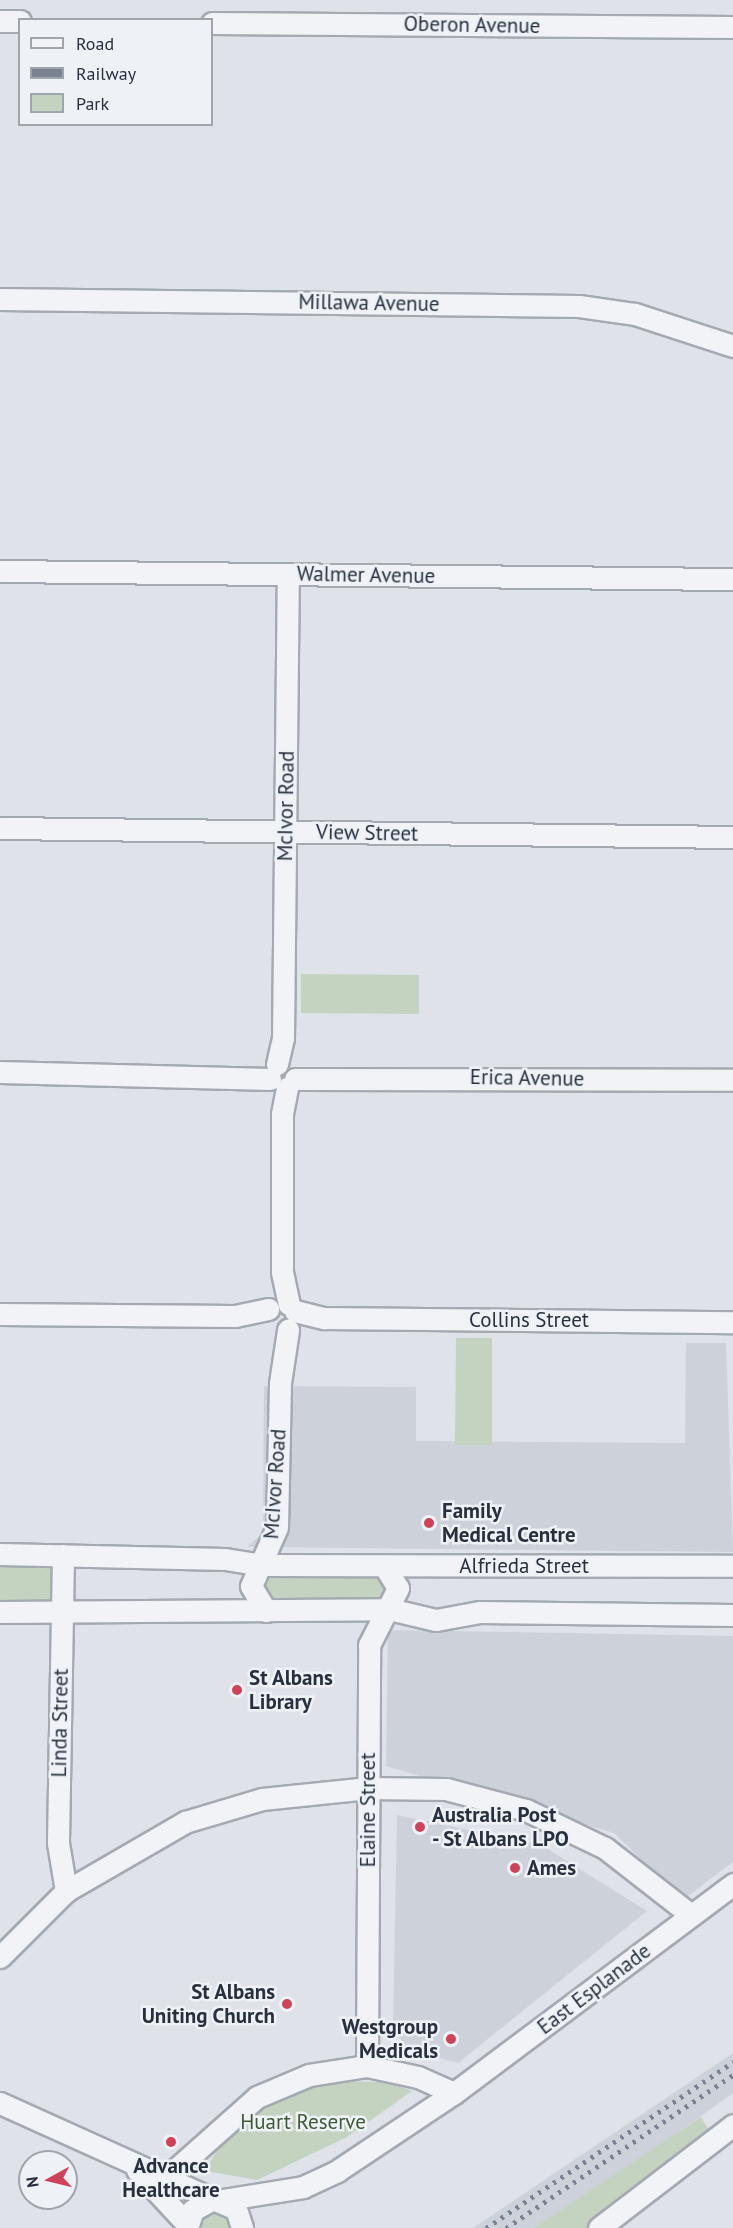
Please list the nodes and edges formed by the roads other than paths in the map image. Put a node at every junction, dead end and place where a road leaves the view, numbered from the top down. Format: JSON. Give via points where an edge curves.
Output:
{"nodes":[{"id":1,"x":0,"y":21,"type":"edge"},
{"id":2,"x":18,"y":21,"type":"edge"},
{"id":3,"x":213,"y":22,"type":"edge"},
{"id":4,"x":733,"y":27,"type":"edge"},
{"id":5,"x":0,"y":299,"type":"edge"},
{"id":6,"x":733,"y":346,"type":"edge"},
{"id":7,"x":0,"y":572,"type":"edge"},
{"id":8,"x":288,"y":574,"type":"junction"},
{"id":9,"x":733,"y":579,"type":"edge"},
{"id":10,"x":0,"y":828,"type":"edge"},
{"id":11,"x":286,"y":831,"type":"junction"},
{"id":12,"x":733,"y":837,"type":"edge"},
{"id":13,"x":0,"y":1072,"type":"edge"},
{"id":14,"x":282,"y":1075,"type":"junction"},
{"id":15,"x":733,"y":1080,"type":"edge"},
{"id":16,"x":0,"y":1314,"type":"edge"},
{"id":17,"x":281,"y":1317,"type":"junction"},
{"id":18,"x":733,"y":1322,"type":"edge"},
{"id":19,"x":277,"y":1527,"type":"junction"},
{"id":20,"x":0,"y":1554,"type":"edge"},
{"id":21,"x":63,"y":1555,"type":"junction"},
{"id":22,"x":262,"y":1565,"type":"junction"},
{"id":23,"x":315,"y":1565,"type":"junction"},
{"id":24,"x":384,"y":1566,"type":"junction"},
{"id":25,"x":733,"y":1566,"type":"edge"},
{"id":26,"x":389,"y":1609,"type":"junction"},
{"id":27,"x":266,"y":1611,"type":"junction"},
{"id":28,"x":0,"y":1612,"type":"edge"},
{"id":29,"x":63,"y":1612,"type":"junction"},
{"id":30,"x":329,"y":1612,"type":"junction"},
{"id":31,"x":733,"y":1615,"type":"edge"},
{"id":32,"x":369,"y":1645,"type":"junction"},
{"id":33,"x":368,"y":1788,"type":"junction"},
{"id":34,"x":733,"y":1884,"type":"edge"},
{"id":35,"x":66,"y":1891,"type":"junction"},
{"id":36,"x":691,"y":1915,"type":"junction"},
{"id":37,"x":0,"y":1957,"type":"edge"},
{"id":38,"x":367,"y":2066,"type":"junction"},
{"id":39,"x":454,"y":2093,"type":"junction"},
{"id":40,"x":0,"y":2103,"type":"edge"},
{"id":41,"x":733,"y":2125,"type":"edge"},
{"id":42,"x":199,"y":2150,"type":"junction"},
{"id":43,"x":127,"y":2161,"type":"junction"},
{"id":44,"x":168,"y":2176,"type":"junction"},
{"id":45,"x":190,"y":2190,"type":"junction"},
{"id":46,"x":272,"y":2193,"type":"junction"},
{"id":47,"x":217,"y":2199,"type":"junction"},
{"id":48,"x":187,"y":2226,"type":"edge"},
{"id":49,"x":244,"y":2228,"type":"edge"},
{"id":50,"x":599,"y":2228,"type":"edge"}],
"edges":[{"from":1,"to":2,"type":"street"},
{"from":3,"to":4,"type":"street","name":"Oberon Avenue"},
{"from":5,"to":6,"type":"street","name":"Millawa Avenue","via":[[579,306],[635,314]]},
{"from":7,"to":8,"type":"street","name":"Walmer Avenue"},
{"from":8,"to":9,"type":"street","name":"Walmer Avenue"},
{"from":8,"to":11,"type":"street","name":"McIvor Road"},
{"from":10,"to":11,"type":"street","name":"View Street"},
{"from":11,"to":12,"type":"street","name":"View Street"},
{"from":11,"to":14,"type":"street","name":"McIvor Road"},
{"from":13,"to":14,"type":"street","name":"Erica Avenue"},
{"from":14,"to":15,"type":"street","name":"Erica Avenue"},
{"from":14,"to":17,"type":"street","name":"McIvor Road"},
{"from":16,"to":17,"type":"street","name":"Collins Street"},
{"from":17,"to":18,"type":"street","name":"Collins Street"},
{"from":17,"to":19,"type":"street","name":"McIvor Road"},
{"from":19,"to":22,"type":"street","name":"McIvor Road"},
{"from":19,"to":23,"type":"street","via":[[290,1550]]},
{"from":20,"to":21,"type":"street","name":"Alfrieda Street"},
{"from":21,"to":22,"type":"street","name":"Alfrieda Street"},
{"from":21,"to":29,"type":"street","name":"Linda Street"},
{"from":22,"to":23,"type":"street","name":"Alfrieda Street"},
{"from":22,"to":27,"type":"street","name":"McIvor Road","via":[[251,1586]]},
{"from":23,"to":24,"type":"street","name":"Alfrieda Street"},
{"from":24,"to":25,"type":"street","name":"Alfrieda Street"},
{"from":24,"to":26,"type":"street","name":"Elaine Street","via":[[398,1588]]},
{"from":26,"to":30,"type":"street"},
{"from":26,"to":31,"type":"street","via":[[436,1620],[480,1612]]},
{"from":26,"to":32,"type":"street","name":"Elaine Street","via":[[376,1624]]},
{"from":27,"to":29,"type":"street"},
{"from":27,"to":30,"type":"street"},
{"from":28,"to":29,"type":"street"},
{"from":29,"to":35,"type":"street","name":"Linda Street","via":[[58,1843]]},
{"from":30,"to":32,"type":"street","via":[[360,1629]]},
{"from":32,"to":33,"type":"street","name":"Elaine Street"},
{"from":33,"to":35,"type":"street","via":[[262,1799],[185,1822]]},
{"from":33,"to":36,"type":"street","via":[[446,1789],[526,1810],[605,1848]]},
{"from":33,"to":38,"type":"street","name":"Elaine Street"},
{"from":34,"to":36,"type":"street","name":"East Esplanade"},
{"from":35,"to":37,"type":"street"},
{"from":36,"to":39,"type":"street","name":"East Esplanade"},
{"from":38,"to":39,"type":"street","via":[[418,2077]]},
{"from":38,"to":42,"type":"street","via":[[278,2085],[225,2121]]},
{"from":39,"to":46,"type":"street","name":"East Esplanade","via":[[337,2171]]},
{"from":40,"to":43,"type":"street"},
{"from":41,"to":50,"type":"street"},
{"from":42,"to":44,"type":"street"},
{"from":42,"to":45,"type":"street"},
{"from":43,"to":44,"type":"street"},
{"from":43,"to":48,"type":"street","via":[[169,2198]]},
{"from":44,"to":45,"type":"street"},
{"from":45,"to":47,"type":"street"},
{"from":46,"to":47,"type":"street","name":"East Esplanade"},
{"from":46,"to":49,"type":"street"},
{"from":47,"to":48,"type":"street","via":[[198,2204]]},
{"from":47,"to":49,"type":"street","via":[[236,2209]]}]}
